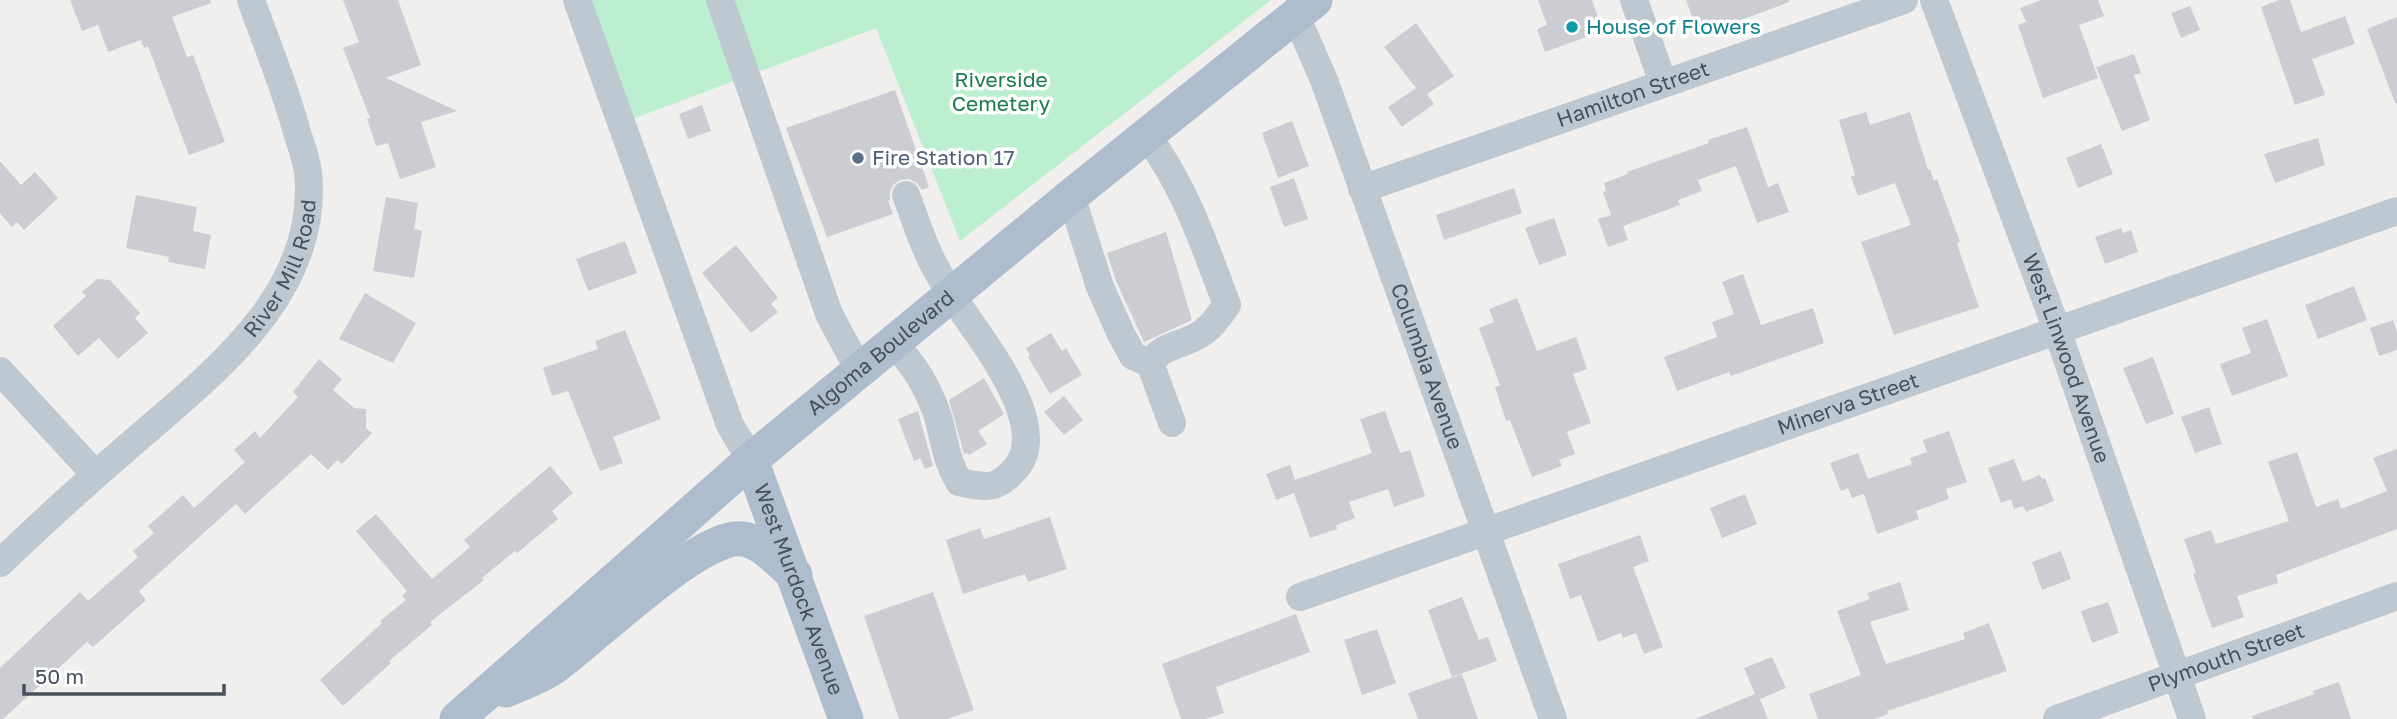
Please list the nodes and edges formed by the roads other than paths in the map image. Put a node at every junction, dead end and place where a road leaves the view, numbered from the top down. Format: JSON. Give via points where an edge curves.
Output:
{"nodes":[{"id":1,"x":251,"y":0,"type":"edge"},
{"id":2,"x":577,"y":0,"type":"edge"},
{"id":3,"x":720,"y":0,"type":"edge"},
{"id":4,"x":1634,"y":0,"type":"edge"},
{"id":5,"x":1904,"y":0,"type":"edge"},
{"id":6,"x":1934,"y":0,"type":"edge"},
{"id":7,"x":1306,"y":8,"type":"edge"},
{"id":8,"x":1663,"y":83,"type":"junction"},
{"id":9,"x":1147,"y":136,"type":"junction"},
{"id":10,"x":1362,"y":189,"type":"junction"},
{"id":11,"x":906,"y":195,"type":"dead end"},
{"id":12,"x":1071,"y":196,"type":"junction"},
{"id":13,"x":2397,"y":211,"type":"edge"},
{"id":14,"x":951,"y":296,"type":"junction"},
{"id":15,"x":2057,"y":330,"type":"junction"},
{"id":16,"x":894,"y":344,"type":"junction"},
{"id":17,"x":1150,"y":363,"type":"junction"},
{"id":18,"x":0,"y":372,"type":"edge"},
{"id":19,"x":860,"y":372,"type":"junction"},
{"id":20,"x":1171,"y":423,"type":"dead end"},
{"id":21,"x":751,"y":460,"type":"junction"},
{"id":22,"x":95,"y":474,"type":"junction"},
{"id":23,"x":1487,"y":531,"type":"junction"},
{"id":24,"x":0,"y":563,"type":"edge"},
{"id":25,"x":795,"y":575,"type":"junction"},
{"id":26,"x":2397,"y":596,"type":"edge"},
{"id":27,"x":1300,"y":597,"type":"dead end"},
{"id":28,"x":2177,"y":674,"type":"junction"},
{"id":29,"x":464,"y":713,"type":"edge"},
{"id":30,"x":846,"y":719,"type":"edge"},
{"id":31,"x":1553,"y":719,"type":"edge"},
{"id":32,"x":2057,"y":719,"type":"edge"},
{"id":33,"x":2192,"y":719,"type":"edge"}],
"edges":[{"from":1,"to":22,"type":"street","name":"River Mill Road","via":[[294,119],[307,170],[307,208],[295,259],[272,304],[218,367]]},
{"from":2,"to":21,"type":"street","via":[[730,425]]},
{"from":3,"to":19,"type":"street","via":[[829,314]]},
{"from":4,"to":8,"type":"street"},
{"from":5,"to":8,"type":"street","name":"Hamilton Street"},
{"from":6,"to":15,"type":"street","name":"West Linwood Avenue"},
{"from":7,"to":9,"type":"main road","name":"Algoma Boulevard"},
{"from":7,"to":10,"type":"street","name":"Columbia Avenue","via":[[1324,80]]},
{"from":8,"to":10,"type":"street","name":"Hamilton Street"},
{"from":9,"to":12,"type":"main road","name":"Algoma Boulevard"},
{"from":9,"to":17,"type":"street","via":[[1165,160],[1200,231],[1227,305],[1199,335],[1159,352]]},
{"from":10,"to":23,"type":"street","name":"Columbia Avenue"},
{"from":11,"to":14,"type":"street","via":[[928,255]]},
{"from":12,"to":14,"type":"main road","name":"Algoma Boulevard"},
{"from":12,"to":17,"type":"street","via":[[1100,287],[1121,334],[1133,356]]},
{"from":13,"to":15,"type":"street","name":"Minerva Street"},
{"from":14,"to":16,"type":"main road","name":"Algoma Boulevard"},
{"from":14,"to":16,"type":"street","via":[[995,358],[1019,404],[1027,441],[1021,462],[1004,482],[984,487],[960,482],[949,466],[937,415],[915,366]]},
{"from":15,"to":23,"type":"street","name":"Minerva Street"},
{"from":15,"to":28,"type":"street","name":"West Linwood Avenue"},
{"from":16,"to":19,"type":"main road","name":"Algoma Boulevard"},
{"from":17,"to":20,"type":"street"},
{"from":18,"to":22,"type":"street"},
{"from":19,"to":21,"type":"main road","name":"Algoma Boulevard"},
{"from":21,"to":25,"type":"main road","name":"West Murdock Avenue"},
{"from":21,"to":29,"type":"main road","name":"Algoma Boulevard"},
{"from":22,"to":24,"type":"street","name":"River Mill Road"},
{"from":23,"to":27,"type":"street","name":"Minerva Street"},
{"from":23,"to":31,"type":"street","name":"Columbia Avenue"},
{"from":25,"to":29,"type":"main road","via":[[752,541],[720,542],[681,563],[551,669]]},
{"from":25,"to":30,"type":"main road","name":"West Murdock Avenue"},
{"from":26,"to":28,"type":"street","name":"Plymouth Street"},
{"from":28,"to":32,"type":"street","name":"Plymouth Street"},
{"from":28,"to":33,"type":"street","name":"West Linwood Avenue"}]}
